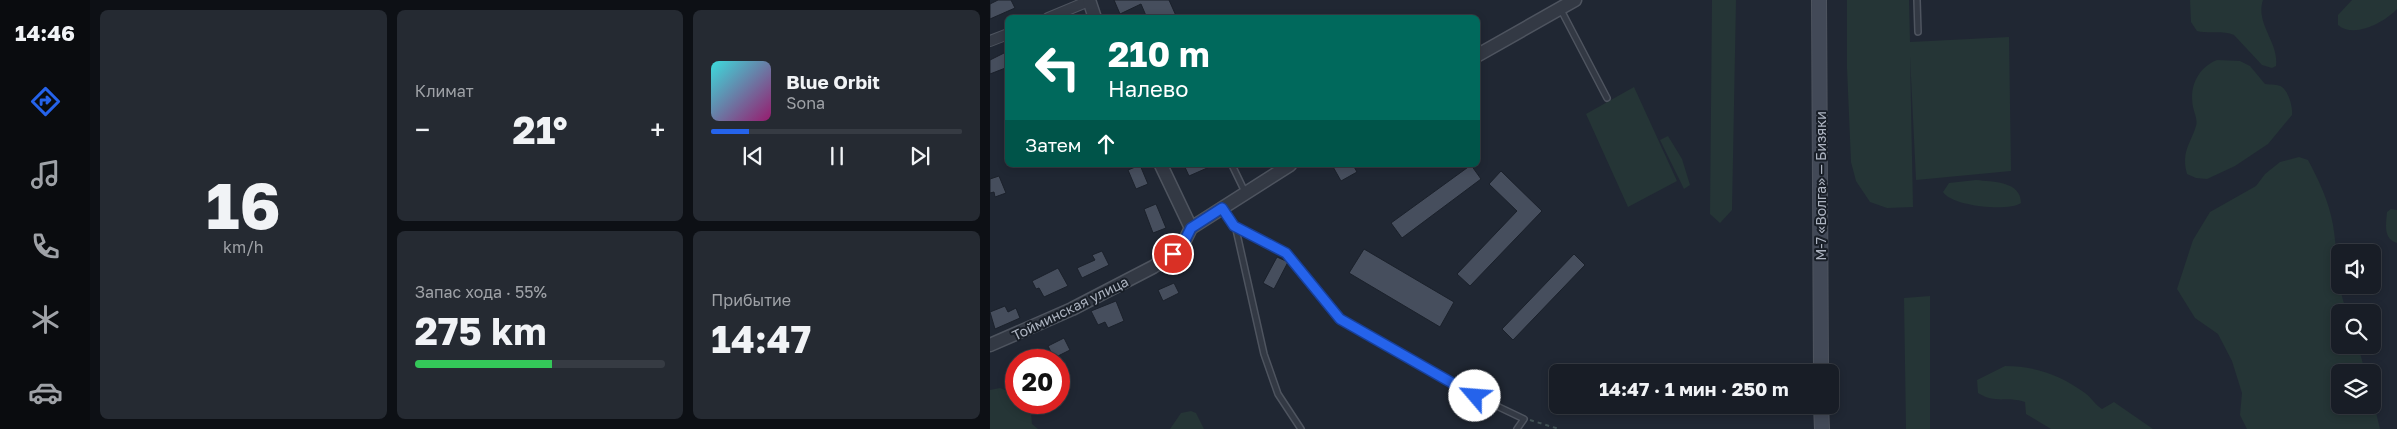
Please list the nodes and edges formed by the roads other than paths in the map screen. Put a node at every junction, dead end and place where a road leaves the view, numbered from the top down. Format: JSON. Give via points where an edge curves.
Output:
{"nodes":[{"id":1,"x":1089,"y":0,"type":"edge"},
{"id":2,"x":1575,"y":0,"type":"edge"},
{"id":3,"x":1819,"y":0,"type":"edge"},
{"id":4,"x":1917,"y":0,"type":"edge"},
{"id":5,"x":1560,"y":9,"type":"junction"},
{"id":6,"x":1055,"y":15,"type":"edge"},
{"id":7,"x":1094,"y":15,"type":"edge"},
{"id":8,"x":1918,"y":32,"type":"dead end"},
{"id":9,"x":1005,"y":35,"type":"edge"},
{"id":10,"x":990,"y":41,"type":"edge"},
{"id":11,"x":1480,"y":54,"type":"edge"},
{"id":12,"x":1607,"y":98,"type":"dead end"},
{"id":13,"x":1162,"y":167,"type":"edge"},
{"id":14,"x":1233,"y":167,"type":"edge"},
{"id":15,"x":1287,"y":167,"type":"edge"},
{"id":16,"x":1246,"y":192,"type":"junction"},
{"id":17,"x":1222,"y":208,"type":"junction"},
{"id":18,"x":1234,"y":226,"type":"junction"},
{"id":19,"x":1191,"y":228,"type":"junction"},
{"id":20,"x":990,"y":345,"type":"edge"},
{"id":21,"x":1821,"y":364,"type":"edge"},
{"id":22,"x":1821,"y":414,"type":"edge"},
{"id":23,"x":1301,"y":429,"type":"edge"},
{"id":24,"x":1517,"y":429,"type":"edge"},
{"id":25,"x":1822,"y":429,"type":"edge"}],
"edges":[{"from":1,"to":6,"type":"street"},
{"from":1,"to":7,"type":"street"},
{"from":2,"to":5,"type":"street"},
{"from":3,"to":21,"type":"main road","name":"М-7 «Волга» — Бизяки"},
{"from":4,"to":8,"type":"lane"},
{"from":5,"to":11,"type":"street"},
{"from":5,"to":12,"type":"lane"},
{"from":9,"to":10,"type":"street"},
{"from":13,"to":19,"type":"street"},
{"from":14,"to":16,"type":"lane"},
{"from":15,"to":16,"type":"street"},
{"from":16,"to":17,"type":"street"},
{"from":17,"to":18,"type":"lane"},
{"from":17,"to":19,"type":"street"},
{"from":18,"to":23,"type":"lane","via":[[1264,354],[1278,394]]},
{"from":18,"to":24,"type":"lane","via":[[1286,253],[1340,319],[1459,388],[1524,419]]},
{"from":19,"to":20,"type":"street","name":"Тойминская улица","via":[[1182,246],[1153,267],[1072,310]]},
{"from":22,"to":25,"type":"main road"}]}
